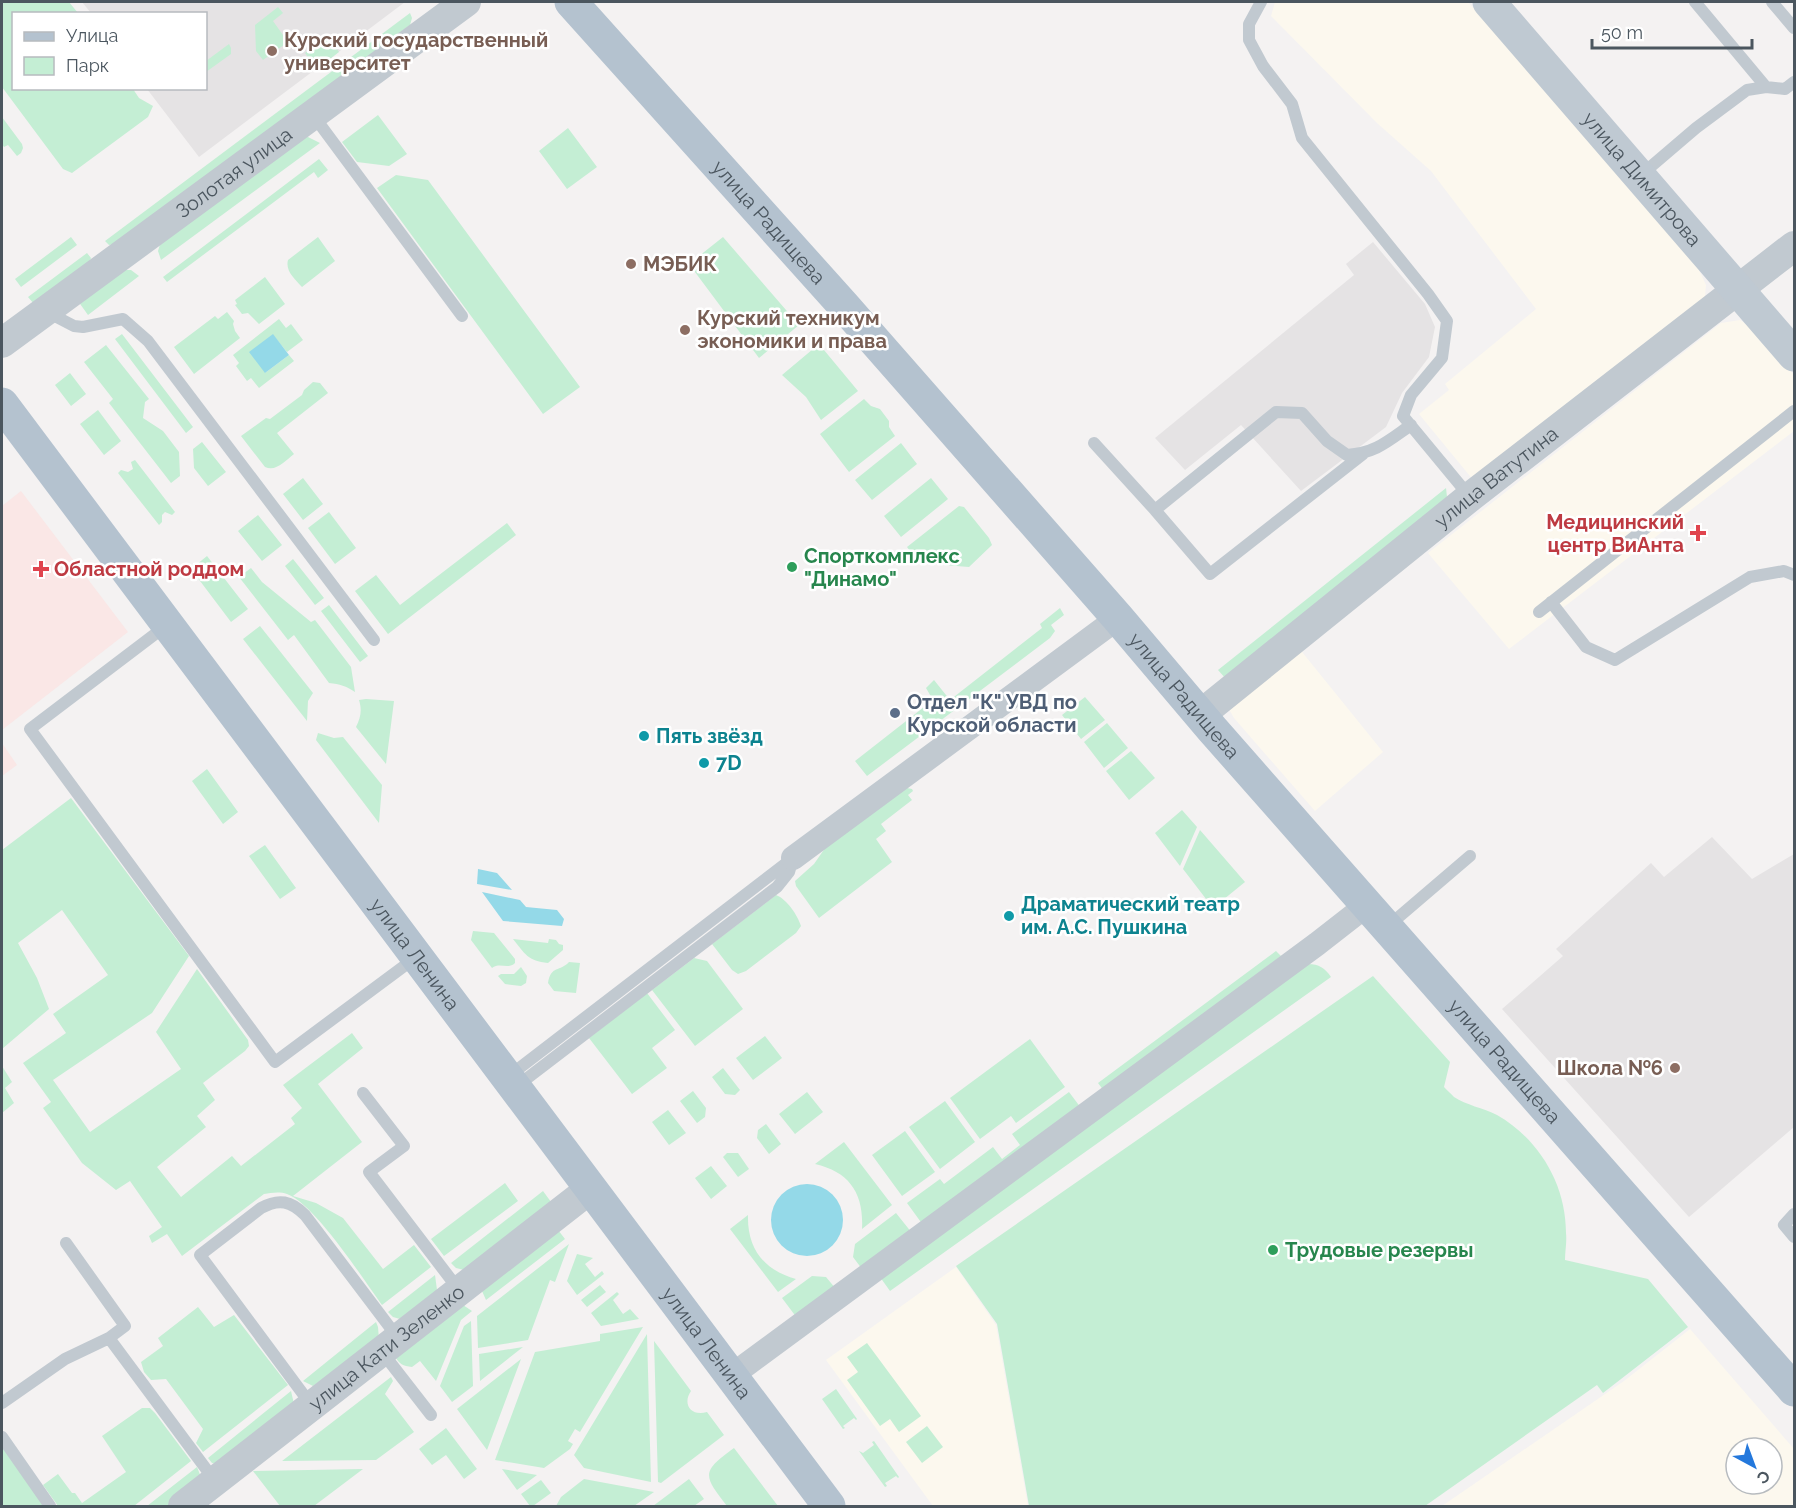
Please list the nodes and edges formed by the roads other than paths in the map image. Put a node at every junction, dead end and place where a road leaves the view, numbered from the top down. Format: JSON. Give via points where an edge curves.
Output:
{"nodes":[{"id":1,"x":466,"y":2,"type":"edge"},
{"id":2,"x":571,"y":2,"type":"edge"},
{"id":3,"x":1262,"y":2,"type":"edge"},
{"id":4,"x":1489,"y":2,"type":"edge"},
{"id":5,"x":1695,"y":2,"type":"edge"},
{"id":6,"x":1772,"y":2,"type":"edge"},
{"id":7,"x":1794,"y":28,"type":"edge"},
{"id":8,"x":1794,"y":82,"type":"edge"},
{"id":9,"x":1766,"y":87,"type":"junction"},
{"id":10,"x":312,"y":114,"type":"junction"},
{"id":11,"x":1639,"y":177,"type":"junction"},
{"id":12,"x":1794,"y":246,"type":"edge"},
{"id":13,"x":1738,"y":290,"type":"junction"},
{"id":14,"x":46,"y":311,"type":"junction"},
{"id":15,"x":462,"y":316,"type":"dead end"},
{"id":16,"x":2,"y":344,"type":"edge"},
{"id":17,"x":1794,"y":355,"type":"edge"},
{"id":18,"x":2,"y":404,"type":"edge"},
{"id":19,"x":1794,"y":411,"type":"edge"},
{"id":20,"x":1411,"y":425,"type":"junction"},
{"id":21,"x":1094,"y":443,"type":"dead end"},
{"id":22,"x":1363,"y":454,"type":"junction"},
{"id":23,"x":1470,"y":497,"type":"junction"},
{"id":24,"x":1155,"y":510,"type":"junction"},
{"id":25,"x":1794,"y":575,"type":"edge"},
{"id":26,"x":1551,"y":602,"type":"junction"},
{"id":27,"x":1539,"y":612,"type":"dead end"},
{"id":28,"x":1118,"y":618,"type":"junction"},
{"id":29,"x":168,"y":624,"type":"junction"},
{"id":30,"x":374,"y":640,"type":"dead end"},
{"id":31,"x":1200,"y":714,"type":"junction"},
{"id":32,"x":1470,"y":856,"type":"dead end"},
{"id":33,"x":793,"y":858,"type":"joint"},
{"id":34,"x":1377,"y":916,"type":"junction"},
{"id":35,"x":416,"y":957,"type":"junction"},
{"id":36,"x":511,"y":1082,"type":"junction"},
{"id":37,"x":363,"y":1093,"type":"dead end"},
{"id":38,"x":590,"y":1188,"type":"junction"},
{"id":39,"x":1794,"y":1214,"type":"edge"},
{"id":40,"x":1794,"y":1237,"type":"edge"},
{"id":41,"x":66,"y":1243,"type":"dead end"},
{"id":42,"x":459,"y":1290,"type":"junction"},
{"id":43,"x":109,"y":1338,"type":"junction"},
{"id":44,"x":390,"y":1345,"type":"junction"},
{"id":45,"x":731,"y":1376,"type":"junction"},
{"id":46,"x":1794,"y":1390,"type":"edge"},
{"id":47,"x":2,"y":1403,"type":"edge"},
{"id":48,"x":312,"y":1406,"type":"junction"},
{"id":49,"x":431,"y":1415,"type":"dead end"},
{"id":50,"x":2,"y":1437,"type":"edge"},
{"id":51,"x":215,"y":1481,"type":"junction"},
{"id":52,"x":50,"y":1506,"type":"edge"},
{"id":53,"x":183,"y":1506,"type":"edge"},
{"id":54,"x":829,"y":1506,"type":"edge"}],
"edges":[{"from":1,"to":10,"type":"street","name":"Золотая улица"},
{"from":2,"to":28,"type":"main road","name":"улица Радищева"},
{"from":3,"to":20,"type":"lane","via":[[1249,24],[1249,40],[1292,104],[1302,138],[1447,321],[1442,358],[1411,395],[1403,416]]},
{"from":4,"to":11,"type":"main road","name":"улица Димитрова"},
{"from":5,"to":9,"type":"lane"},
{"from":6,"to":7,"type":"lane"},
{"from":8,"to":9,"type":"lane","via":[[1785,89]]},
{"from":9,"to":11,"type":"lane","via":[[1748,90]]},
{"from":10,"to":14,"type":"street","name":"Золотая улица"},
{"from":10,"to":15,"type":"lane"},
{"from":11,"to":13,"type":"main road","name":"улица Димитрова"},
{"from":12,"to":13,"type":"street","name":"улица Ватутина"},
{"from":13,"to":17,"type":"main road","name":"улица Димитрова"},
{"from":13,"to":23,"type":"street","name":"улица Ватутина"},
{"from":14,"to":16,"type":"street","name":"Золотая улица"},
{"from":14,"to":30,"type":"lane","via":[[83,327],[123,319],[148,341]]},
{"from":18,"to":29,"type":"main road","name":"улица Ленина"},
{"from":19,"to":26,"type":"lane"},
{"from":20,"to":22,"type":"lane"},
{"from":20,"to":23,"type":"lane"},
{"from":21,"to":24,"type":"lane"},
{"from":22,"to":24,"type":"lane","via":[[1347,455],[1327,441],[1302,414],[1276,412]]},
{"from":22,"to":24,"type":"lane","via":[[1210,574]]},
{"from":23,"to":31,"type":"street","name":"улица Ватутина"},
{"from":25,"to":26,"type":"lane","via":[[1784,571],[1750,577],[1615,660],[1586,647]]},
{"from":26,"to":27,"type":"lane"},
{"from":28,"to":31,"type":"main road","name":"улица Радищева"},
{"from":28,"to":33,"type":"street"},
{"from":29,"to":35,"type":"main road","name":"улица Ленина"},
{"from":29,"to":35,"type":"lane","via":[[30,729],[263,1046],[275,1062]]},
{"from":31,"to":34,"type":"main road","name":"улица Радищева"},
{"from":32,"to":34,"type":"lane"},
{"from":33,"to":36,"type":"lane"},
{"from":34,"to":45,"type":"street","via":[[1310,949]]},
{"from":34,"to":46,"type":"main road","name":"улица Радищева"},
{"from":35,"to":36,"type":"main road","name":"улица Ленина"},
{"from":36,"to":38,"type":"main road","name":"улица Ленина"},
{"from":37,"to":42,"type":"lane","via":[[404,1146],[369,1172]]},
{"from":38,"to":42,"type":"street","name":"улица Кати Зеленко"},
{"from":38,"to":45,"type":"main road","name":"улица Ленина"},
{"from":39,"to":40,"type":"lane","via":[[1784,1225]]},
{"from":41,"to":43,"type":"lane","via":[[125,1326]]},
{"from":42,"to":44,"type":"street","name":"улица Кати Зеленко"},
{"from":43,"to":47,"type":"lane","via":[[65,1359]]},
{"from":43,"to":51,"type":"lane"},
{"from":44,"to":48,"type":"street","name":"улица Кати Зеленко"},
{"from":44,"to":48,"type":"lane","via":[[297,1207],[270,1203],[200,1255]]},
{"from":44,"to":49,"type":"lane"},
{"from":45,"to":54,"type":"main road","name":"улица Ленина"},
{"from":48,"to":51,"type":"street","name":"улица Кати Зеленко"},
{"from":50,"to":52,"type":"lane"},
{"from":51,"to":53,"type":"street","name":"улица Кати Зеленко"}]}
